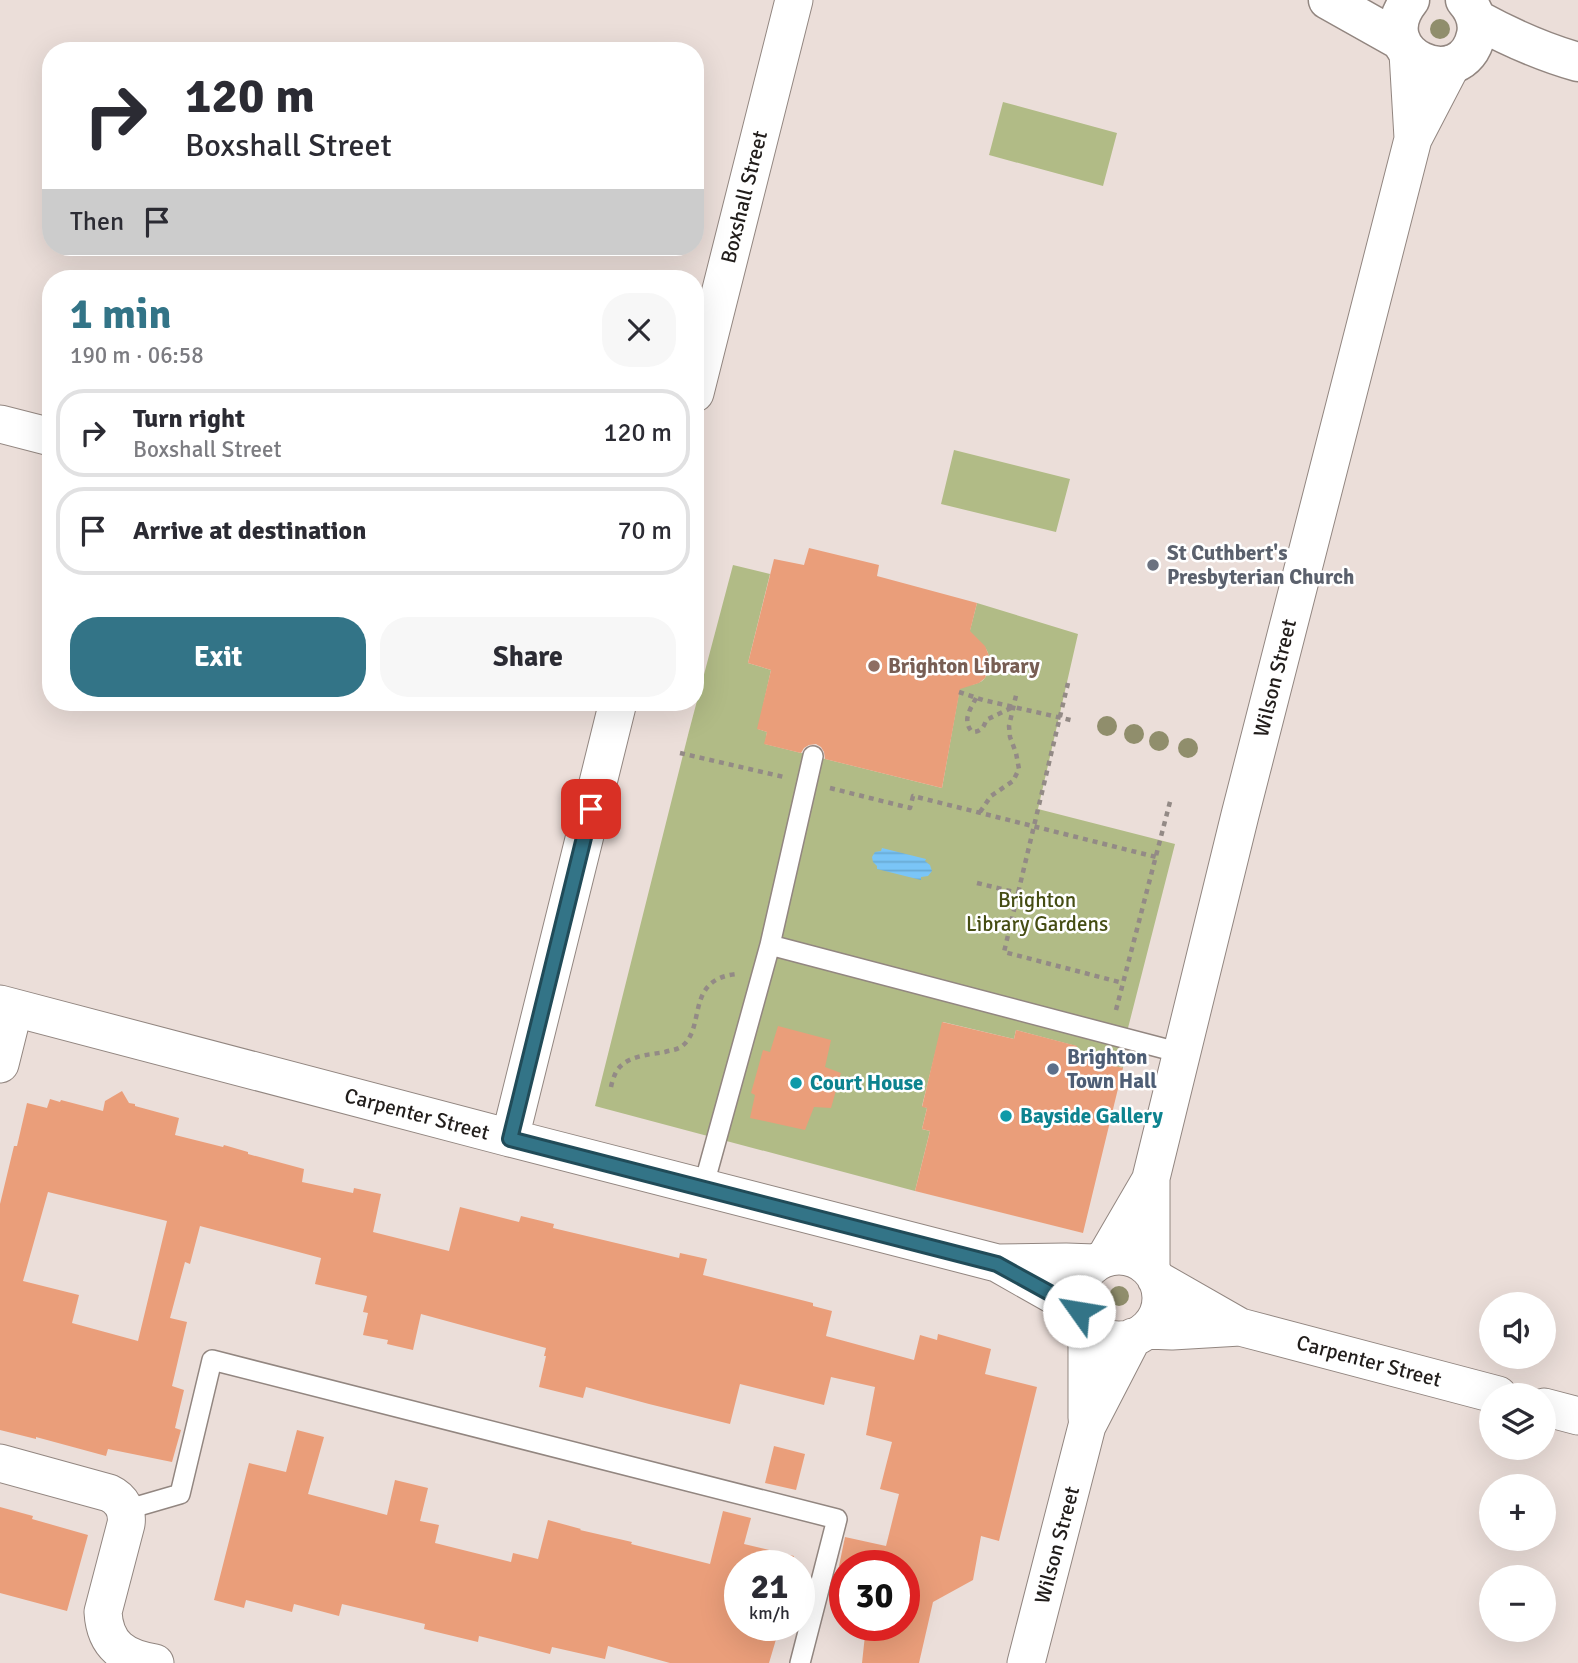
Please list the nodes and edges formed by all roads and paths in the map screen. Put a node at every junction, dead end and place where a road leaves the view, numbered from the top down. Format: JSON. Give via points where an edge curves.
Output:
{"nodes":[{"id":1,"x":794,"y":0,"type":"edge"},
{"id":2,"x":1328,"y":0,"type":"edge"},
{"id":3,"x":1410,"y":0,"type":"edge"},
{"id":4,"x":1469,"y":5,"type":"edge"},
{"id":5,"x":1404,"y":47,"type":"junction"},
{"id":6,"x":1564,"y":58,"type":"edge"},
{"id":7,"x":1455,"y":63,"type":"junction"},
{"id":8,"x":1413,"y":139,"type":"junction"},
{"id":9,"x":704,"y":357,"type":"edge"},
{"id":10,"x":0,"y":424,"type":"edge"},
{"id":11,"x":42,"y":435,"type":"edge"},
{"id":12,"x":1068,"y":683,"type":"dead end"},
{"id":13,"x":1017,"y":691,"type":"dead end"},
{"id":14,"x":959,"y":692,"type":"dead end"},
{"id":15,"x":976,"y":698,"type":"junction"},
{"id":16,"x":1013,"y":707,"type":"junction"},
{"id":17,"x":616,"y":711,"type":"edge"},
{"id":18,"x":1059,"y":717,"type":"junction"},
{"id":19,"x":1076,"y":721,"type":"dead end"},
{"id":20,"x":680,"y":753,"type":"dead end"},
{"id":21,"x":813,"y":756,"type":"dead end"},
{"id":22,"x":807,"y":782,"type":"junction"},
{"id":23,"x":1171,"y":798,"type":"dead end"},
{"id":24,"x":980,"y":813,"type":"junction"},
{"id":25,"x":1034,"y":826,"type":"junction"},
{"id":26,"x":1156,"y":857,"type":"junction"},
{"id":27,"x":977,"y":883,"type":"dead end"},
{"id":28,"x":1018,"y":893,"type":"junction"},
{"id":29,"x":770,"y":945,"type":"junction"},
{"id":30,"x":760,"y":981,"type":"junction"},
{"id":31,"x":1123,"y":983,"type":"junction"},
{"id":32,"x":7,"y":1006,"type":"edge"},
{"id":33,"x":1110,"y":1035,"type":"junction"},
{"id":34,"x":1181,"y":1053,"type":"junction"},
{"id":35,"x":0,"y":1063,"type":"edge"},
{"id":36,"x":611,"y":1087,"type":"dead end"},
{"id":37,"x":510,"y":1139,"type":"junction"},
{"id":38,"x":1152,"y":1178,"type":"junction"},
{"id":39,"x":702,"y":1188,"type":"junction"},
{"id":40,"x":1100,"y":1260,"type":"junction"},
{"id":41,"x":997,"y":1264,"type":"junction"},
{"id":42,"x":1153,"y":1275,"type":"junction"},
{"id":43,"x":1083,"y":1318,"type":"junction"},
{"id":44,"x":1240,"y":1326,"type":"junction"},
{"id":45,"x":1139,"y":1333,"type":"junction"},
{"id":46,"x":1479,"y":1390,"type":"edge"},
{"id":47,"x":1556,"y":1410,"type":"edge"},
{"id":48,"x":1578,"y":1416,"type":"edge"},
{"id":49,"x":1087,"y":1426,"type":"junction"},
{"id":50,"x":0,"y":1463,"type":"edge"},
{"id":51,"x":125,"y":1510,"type":"junction"},
{"id":52,"x":155,"y":1663,"type":"edge"},
{"id":53,"x":800,"y":1663,"type":"edge"},
{"id":54,"x":1026,"y":1663,"type":"edge"}],
"edges":[{"from":1,"to":9,"type":"street","name":"Boxshall Street"},
{"from":2,"to":5,"type":"street"},
{"from":3,"to":5,"type":"street","via":[[1399,19]]},
{"from":4,"to":6,"type":"street","via":[[1506,34]]},
{"from":4,"to":7,"type":"street","via":[[1477,31],[1467,54]]},
{"from":5,"to":7,"type":"street","via":[[1428,65]]},
{"from":5,"to":8,"type":"street","name":"Wilson Street"},
{"from":6,"to":7,"type":"street"},
{"from":7,"to":8,"type":"street","name":"Wilson Street"},
{"from":8,"to":34,"type":"street","name":"Wilson Street"},
{"from":10,"to":11,"type":"street"},
{"from":12,"to":18,"type":"path"},
{"from":13,"to":16,"type":"path"},
{"from":14,"to":15,"type":"path"},
{"from":15,"to":16,"type":"path"},
{"from":15,"to":16,"type":"path","via":[[966,718],[972,732]]},
{"from":16,"to":18,"type":"path"},
{"from":16,"to":24,"type":"path","via":[[1010,737],[1019,769]]},
{"from":17,"to":37,"type":"street"},
{"from":18,"to":19,"type":"path"},
{"from":18,"to":25,"type":"path"},
{"from":20,"to":22,"type":"path"},
{"from":21,"to":22,"type":"lane"},
{"from":22,"to":24,"type":"path","via":[[910,808],[913,796]]},
{"from":22,"to":29,"type":"lane"},
{"from":23,"to":26,"type":"path"},
{"from":24,"to":25,"type":"path"},
{"from":25,"to":26,"type":"path"},
{"from":25,"to":28,"type":"path"},
{"from":26,"to":31,"type":"path"},
{"from":27,"to":28,"type":"path"},
{"from":28,"to":31,"type":"path","via":[[1004,952]]},
{"from":29,"to":30,"type":"lane"},
{"from":29,"to":33,"type":"lane"},
{"from":30,"to":36,"type":"path","via":[[742,973],[731,974],[709,986],[684,1045],[632,1058],[616,1072]]},
{"from":30,"to":39,"type":"lane"},
{"from":31,"to":33,"type":"path"},
{"from":32,"to":35,"type":"street"},
{"from":32,"to":37,"type":"street","name":"Carpenter Street"},
{"from":33,"to":34,"type":"lane"},
{"from":34,"to":38,"type":"street","name":"Wilson Street"},
{"from":37,"to":39,"type":"street","name":"Carpenter Street"},
{"from":38,"to":40,"type":"street","name":"Wilson Street"},
{"from":38,"to":42,"type":"street","name":"Wilson Street"},
{"from":39,"to":41,"type":"street","name":"Carpenter Street"},
{"from":40,"to":41,"type":"street","name":"Carpenter Street"},
{"from":40,"to":42,"type":"street","via":[[1130,1257]]},
{"from":40,"to":43,"type":"street","via":[[1079,1284],[1077,1298]]},
{"from":41,"to":43,"type":"street","name":"Carpenter Street","via":[[1057,1297]]},
{"from":42,"to":44,"type":"street","name":"Carpenter Street"},
{"from":42,"to":45,"type":"street","via":[[1160,1306],[1155,1319]]},
{"from":43,"to":45,"type":"street","via":[[1108,1338]]},
{"from":43,"to":49,"type":"street","name":"Wilson Street"},
{"from":44,"to":45,"type":"street","name":"Carpenter Street"},
{"from":44,"to":46,"type":"street","name":"Carpenter Street"},
{"from":45,"to":49,"type":"street","name":"Wilson Street"},
{"from":47,"to":48,"type":"street"},
{"from":49,"to":54,"type":"street","name":"Wilson Street"},
{"from":50,"to":51,"type":"street","via":[[109,1493]]},
{"from":51,"to":52,"type":"street","via":[[127,1524],[103,1612],[104,1626],[108,1637],[127,1655]]},
{"from":51,"to":53,"type":"lane","via":[[180,1494],[212,1360],[837,1519]]}]}
